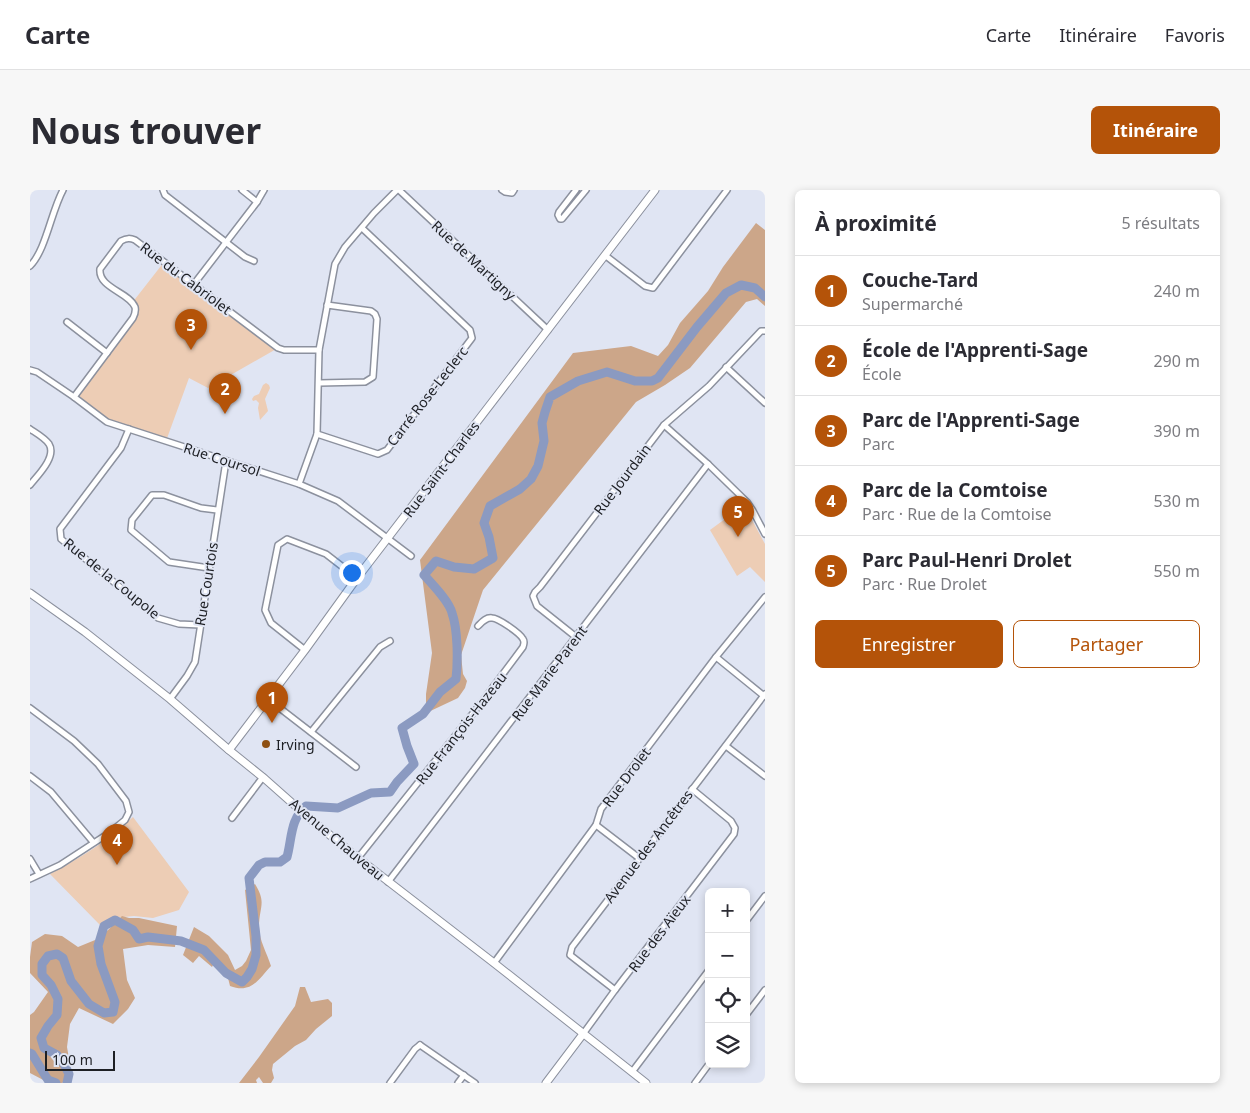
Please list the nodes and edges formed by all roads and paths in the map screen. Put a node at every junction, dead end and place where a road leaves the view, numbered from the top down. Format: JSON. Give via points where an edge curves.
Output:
{"nodes":[{"id":1,"x":63,"y":190,"type":"edge"},
{"id":2,"x":162,"y":190,"type":"edge"},
{"id":3,"x":242,"y":190,"type":"edge"},
{"id":4,"x":264,"y":190,"type":"edge"},
{"id":5,"x":398,"y":190,"type":"edge"},
{"id":6,"x":502,"y":190,"type":"edge"},
{"id":7,"x":514,"y":190,"type":"edge"},
{"id":8,"x":567,"y":190,"type":"edge"},
{"id":9,"x":586,"y":190,"type":"edge"},
{"id":10,"x":656,"y":190,"type":"edge"},
{"id":11,"x":727,"y":190,"type":"edge"},
{"id":12,"x":574,"y":192,"type":"edge"},
{"id":13,"x":257,"y":202,"type":"junction"},
{"id":14,"x":362,"y":228,"type":"junction"},
{"id":15,"x":227,"y":243,"type":"junction"},
{"id":16,"x":606,"y":256,"type":"junction"},
{"id":17,"x":254,"y":262,"type":"dead end"},
{"id":18,"x":30,"y":266,"type":"edge"},
{"id":19,"x":194,"y":284,"type":"junction"},
{"id":20,"x":327,"y":305,"type":"junction"},
{"id":21,"x":67,"y":322,"type":"dead end"},
{"id":22,"x":548,"y":330,"type":"junction"},
{"id":23,"x":765,"y":331,"type":"edge"},
{"id":24,"x":319,"y":350,"type":"junction"},
{"id":25,"x":107,"y":353,"type":"junction"},
{"id":26,"x":726,"y":367,"type":"junction"},
{"id":27,"x":30,"y":370,"type":"edge"},
{"id":28,"x":319,"y":383,"type":"junction"},
{"id":29,"x":74,"y":397,"type":"junction"},
{"id":30,"x":765,"y":403,"type":"edge"},
{"id":31,"x":664,"y":425,"type":"junction"},
{"id":32,"x":30,"y":429,"type":"edge"},
{"id":33,"x":129,"y":429,"type":"junction"},
{"id":34,"x":317,"y":434,"type":"junction"},
{"id":35,"x":226,"y":461,"type":"junction"},
{"id":36,"x":708,"y":464,"type":"junction"},
{"id":37,"x":299,"y":484,"type":"junction"},
{"id":38,"x":30,"y":486,"type":"edge"},
{"id":39,"x":217,"y":510,"type":"junction"},
{"id":40,"x":765,"y":534,"type":"edge"},
{"id":41,"x":388,"y":539,"type":"junction"},
{"id":42,"x":411,"y":556,"type":"dead end"},
{"id":43,"x":209,"y":568,"type":"junction"},
{"id":44,"x":357,"y":578,"type":"junction"},
{"id":45,"x":30,"y":593,"type":"edge"},
{"id":46,"x":765,"y":597,"type":"edge"},
{"id":47,"x":200,"y":625,"type":"junction"},
{"id":48,"x":478,"y":626,"type":"dead end"},
{"id":49,"x":576,"y":637,"type":"junction"},
{"id":50,"x":390,"y":640,"type":"dead end"},
{"id":51,"x":305,"y":650,"type":"junction"},
{"id":52,"x":716,"y":658,"type":"junction"},
{"id":53,"x":764,"y":695,"type":"edge"},
{"id":54,"x":268,"y":699,"type":"junction"},
{"id":55,"x":170,"y":700,"type":"junction"},
{"id":56,"x":30,"y":708,"type":"edge"},
{"id":57,"x":310,"y":732,"type":"junction"},
{"id":58,"x":726,"y":746,"type":"junction"},
{"id":59,"x":228,"y":750,"type":"junction"},
{"id":60,"x":356,"y":767,"type":"dead end"},
{"id":61,"x":30,"y":776,"type":"edge"},
{"id":62,"x":765,"y":776,"type":"edge"},
{"id":63,"x":263,"y":777,"type":"junction"},
{"id":64,"x":692,"y":789,"type":"junction"},
{"id":65,"x":232,"y":818,"type":"dead end"},
{"id":66,"x":596,"y":826,"type":"junction"},
{"id":67,"x":93,"y":842,"type":"junction"},
{"id":68,"x":358,"y":858,"type":"junction"},
{"id":69,"x":639,"y":858,"type":"junction"},
{"id":70,"x":30,"y":859,"type":"edge"},
{"id":71,"x":39,"y":874,"type":"junction"},
{"id":72,"x":30,"y":879,"type":"edge"},
{"id":73,"x":388,"y":882,"type":"junction"},
{"id":74,"x":765,"y":896,"type":"edge"},
{"id":75,"x":750,"y":916,"type":"edge"},
{"id":76,"x":494,"y":962,"type":"junction"},
{"id":77,"x":705,"y":975,"type":"edge"},
{"id":78,"x":615,"y":990,"type":"junction"},
{"id":79,"x":765,"y":990,"type":"edge"},
{"id":80,"x":750,"y":1010,"type":"edge"},
{"id":81,"x":583,"y":1034,"type":"junction"},
{"id":82,"x":706,"y":1068,"type":"edge"},
{"id":83,"x":632,"y":1072,"type":"junction"},
{"id":84,"x":464,"y":1075,"type":"junction"},
{"id":85,"x":390,"y":1083,"type":"edge"},
{"id":86,"x":458,"y":1083,"type":"edge"},
{"id":87,"x":475,"y":1083,"type":"edge"},
{"id":88,"x":546,"y":1083,"type":"edge"},
{"id":89,"x":646,"y":1083,"type":"edge"},
{"id":90,"x":695,"y":1083,"type":"edge"}],
"edges":[{"from":1,"to":18,"type":"street"},
{"from":2,"to":15,"type":"street"},
{"from":3,"to":13,"type":"street"},
{"from":4,"to":13,"type":"street"},
{"from":5,"to":14,"type":"street","name":"Rue de Martigny"},
{"from":5,"to":22,"type":"street","name":"Rue de Martigny"},
{"from":6,"to":7,"type":"street","via":[[512,193]]},
{"from":8,"to":12,"type":"street"},
{"from":9,"to":12,"type":"street","via":[[560,219],[559,212]]},
{"from":10,"to":16,"type":"main road","name":"Rue Saint-Charles"},
{"from":11,"to":16,"type":"street","via":[[653,288],[645,286]]},
{"from":13,"to":15,"type":"street"},
{"from":14,"to":20,"type":"street","name":"Rue de Martigny","via":[[335,264]]},
{"from":14,"to":34,"type":"street","name":"Carré Rose-Leclerc","via":[[470,330],[472,338],[387,450],[378,454]]},
{"from":15,"to":17,"type":"street"},
{"from":15,"to":19,"type":"street"},
{"from":16,"to":22,"type":"main road","name":"Rue Saint-Charles"},
{"from":19,"to":24,"type":"street","name":"Rue du Cabriolet","via":[[278,348]]},
{"from":19,"to":25,"type":"street","name":"Rue du Cabriolet","via":[[135,240],[126,238],[121,241],[100,273],[102,279],[132,303],[136,312]]},
{"from":20,"to":24,"type":"street","name":"Rue de Martigny"},
{"from":20,"to":28,"type":"street","via":[[371,310],[375,314],[373,377],[365,382]]},
{"from":21,"to":25,"type":"street"},
{"from":22,"to":41,"type":"main road","name":"Rue Saint-Charles"},
{"from":23,"to":26,"type":"street","name":"Rue Jourdain","via":[[761,331]]},
{"from":24,"to":28,"type":"street","name":"Rue de Martigny"},
{"from":25,"to":29,"type":"street","name":"Rue du Cabriolet"},
{"from":26,"to":30,"type":"street"},
{"from":26,"to":31,"type":"street","name":"Rue Jourdain"},
{"from":27,"to":29,"type":"street","name":"Rue Coursol"},
{"from":28,"to":34,"type":"street","name":"Rue de Martigny"},
{"from":29,"to":33,"type":"street","name":"Rue Coursol","via":[[107,422]]},
{"from":31,"to":36,"type":"street"},
{"from":31,"to":49,"type":"street","name":"Rue Jourdain","via":[[533,596],[537,606]]},
{"from":32,"to":38,"type":"street","via":[[48,444],[52,452]]},
{"from":33,"to":35,"type":"street","name":"Rue Coursol"},
{"from":33,"to":47,"type":"street","name":"Rue de la Coupole","via":[[121,448],[60,529],[61,539],[158,618]]},
{"from":34,"to":37,"type":"street","name":"Rue de Martigny"},
{"from":35,"to":37,"type":"street","name":"Rue Coursol"},
{"from":35,"to":39,"type":"street","name":"Rue Courtois"},
{"from":36,"to":40,"type":"street","via":[[747,502]]},
{"from":36,"to":49,"type":"street","name":"Rue Marie-Parent"},
{"from":37,"to":41,"type":"street","name":"Rue Coursol","via":[[338,501]]},
{"from":39,"to":43,"type":"street","name":"Rue Courtois"},
{"from":39,"to":43,"type":"street","via":[[164,495],[152,495],[132,520],[131,530],[169,562]]},
{"from":41,"to":42,"type":"street","name":"Rue Coursol"},
{"from":41,"to":44,"type":"main road","name":"Rue Saint-Charles"},
{"from":43,"to":47,"type":"street","name":"Rue Courtois"},
{"from":44,"to":51,"type":"main road","name":"Rue Saint-Charles"},
{"from":44,"to":51,"type":"street","via":[[326,554],[287,539],[278,545],[265,610],[271,623]]},
{"from":45,"to":55,"type":"main road","name":"Avenue Chauveau"},
{"from":46,"to":52,"type":"street","name":"Rue Drolet"},
{"from":47,"to":55,"type":"street","name":"Rue Courtois","via":[[195,662]]},
{"from":48,"to":68,"type":"street","name":"Rue François-Hazeau","via":[[488,618],[500,620],[524,639],[523,647]]},
{"from":49,"to":73,"type":"street","name":"Rue Marie-Parent"},
{"from":50,"to":57,"type":"street","via":[[380,647]]},
{"from":51,"to":54,"type":"main road","name":"Rue Saint-Charles"},
{"from":52,"to":53,"type":"street"},
{"from":52,"to":66,"type":"street","name":"Rue Drolet","via":[[602,809]]},
{"from":53,"to":58,"type":"street","name":"Avenue des Ancêtres"},
{"from":54,"to":57,"type":"street"},
{"from":54,"to":59,"type":"main road","name":"Rue Saint-Charles"},
{"from":55,"to":59,"type":"main road","name":"Avenue Chauveau"},
{"from":56,"to":67,"type":"street","via":[[98,764],[126,801],[129,812],[125,820]]},
{"from":57,"to":60,"type":"street"},
{"from":58,"to":62,"type":"street"},
{"from":58,"to":64,"type":"street","name":"Avenue des Ancêtres"},
{"from":59,"to":63,"type":"main road","name":"Avenue Chauveau"},
{"from":61,"to":67,"type":"street","via":[[51,792]]},
{"from":63,"to":65,"type":"street"},
{"from":63,"to":68,"type":"main road","name":"Avenue Chauveau"},
{"from":64,"to":69,"type":"street","name":"Avenue des Ancêtres"},
{"from":64,"to":78,"type":"street","name":"Rue des Aïeux","via":[[731,821],[734,834]]},
{"from":66,"to":69,"type":"street"},
{"from":66,"to":76,"type":"street","name":"Rue Drolet"},
{"from":67,"to":71,"type":"street","via":[[60,865]]},
{"from":68,"to":73,"type":"main road","name":"Avenue Chauveau"},
{"from":69,"to":78,"type":"street","name":"Avenue des Ancêtres","via":[[572,947],[570,955]]},
{"from":70,"to":71,"type":"street"},
{"from":71,"to":72,"type":"street"},
{"from":73,"to":76,"type":"main road","name":"Avenue Chauveau"},
{"from":74,"to":75,"type":"street"},
{"from":76,"to":81,"type":"main road","name":"Avenue Chauveau"},
{"from":77,"to":83,"type":"street"},
{"from":78,"to":81,"type":"street","name":"Rue des Aïeux"},
{"from":79,"to":80,"type":"street"},
{"from":81,"to":83,"type":"main road","name":"Avenue Chauveau"},
{"from":81,"to":88,"type":"main road","name":"Rue des Aïeux"},
{"from":82,"to":90,"type":"street"},
{"from":83,"to":89,"type":"main road","name":"Avenue Chauveau"},
{"from":84,"to":85,"type":"street","via":[[420,1045]]},
{"from":84,"to":86,"type":"street"},
{"from":84,"to":87,"type":"street"}]}
